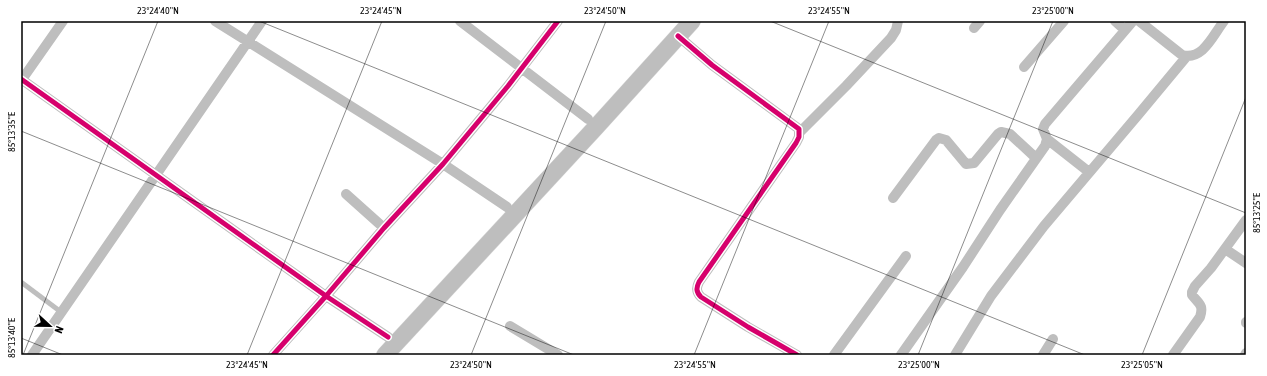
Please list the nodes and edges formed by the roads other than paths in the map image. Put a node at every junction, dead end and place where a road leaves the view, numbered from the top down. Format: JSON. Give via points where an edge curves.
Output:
{"nodes":[{"id":1,"x":63,"y":21,"type":"edge"},
{"id":2,"x":215,"y":21,"type":"edge"},
{"id":3,"x":262,"y":21,"type":"edge"},
{"id":4,"x":460,"y":21,"type":"edge"},
{"id":5,"x":558,"y":21,"type":"edge"},
{"id":6,"x":692,"y":21,"type":"edge"},
{"id":7,"x":898,"y":21,"type":"edge"},
{"id":8,"x":1064,"y":21,"type":"edge"},
{"id":9,"x":1115,"y":21,"type":"edge"},
{"id":10,"x":1133,"y":21,"type":"edge"},
{"id":11,"x":1139,"y":21,"type":"edge"},
{"id":12,"x":1224,"y":21,"type":"edge"},
{"id":13,"x":678,"y":28,"type":"edge"},
{"id":14,"x":1125,"y":30,"type":"junction"},
{"id":15,"x":249,"y":42,"type":"junction"},
{"id":16,"x":1187,"y":56,"type":"junction"},
{"id":17,"x":1024,"y":67,"type":"dead end"},
{"id":18,"x":521,"y":68,"type":"junction"},
{"id":19,"x":21,"y":80,"type":"edge"},
{"id":20,"x":588,"y":119,"type":"junction"},
{"id":21,"x":800,"y":132,"type":"junction"},
{"id":22,"x":1047,"y":138,"type":"junction"},
{"id":23,"x":1036,"y":158,"type":"junction"},
{"id":24,"x":443,"y":164,"type":"junction"},
{"id":25,"x":1089,"y":172,"type":"junction"},
{"id":26,"x":156,"y":175,"type":"junction"},
{"id":27,"x":346,"y":194,"type":"dead end"},
{"id":28,"x":893,"y":198,"type":"dead end"},
{"id":29,"x":507,"y":207,"type":"junction"},
{"id":30,"x":1246,"y":220,"type":"edge"},
{"id":31,"x":384,"y":228,"type":"junction"},
{"id":32,"x":1225,"y":250,"type":"junction"},
{"id":33,"x":906,"y":256,"type":"dead end"},
{"id":34,"x":1246,"y":263,"type":"edge"},
{"id":35,"x":21,"y":282,"type":"edge"},
{"id":36,"x":326,"y":296,"type":"junction"},
{"id":37,"x":61,"y":312,"type":"junction"},
{"id":38,"x":510,"y":326,"type":"dead end"},
{"id":39,"x":388,"y":337,"type":"junction"},
{"id":40,"x":1053,"y":339,"type":"dead end"},
{"id":41,"x":32,"y":355,"type":"edge"},
{"id":42,"x":273,"y":355,"type":"edge"},
{"id":43,"x":371,"y":355,"type":"edge"},
{"id":44,"x":385,"y":355,"type":"edge"},
{"id":45,"x":558,"y":355,"type":"edge"},
{"id":46,"x":797,"y":355,"type":"edge"},
{"id":47,"x":834,"y":355,"type":"edge"},
{"id":48,"x":901,"y":355,"type":"edge"},
{"id":49,"x":955,"y":355,"type":"edge"},
{"id":50,"x":1042,"y":355,"type":"edge"},
{"id":51,"x":1173,"y":355,"type":"edge"}],
"edges":[{"from":1,"to":19,"type":"street"},
{"from":2,"to":15,"type":"street"},
{"from":3,"to":15,"type":"street"},
{"from":4,"to":18,"type":"street"},
{"from":5,"to":18,"type":"street"},
{"from":6,"to":13,"type":"highway"},
{"from":7,"to":21,"type":"street","via":[[891,38]]},
{"from":8,"to":17,"type":"street"},
{"from":9,"to":14,"type":"street"},
{"from":10,"to":14,"type":"street"},
{"from":11,"to":16,"type":"street"},
{"from":12,"to":16,"type":"street","via":[[1204,49]]},
{"from":13,"to":20,"type":"highway"},
{"from":13,"to":21,"type":"street","via":[[712,66]]},
{"from":13,"to":44,"type":"highway","via":[[592,132]]},
{"from":14,"to":22,"type":"street","via":[[1045,124],[1043,132]]},
{"from":15,"to":24,"type":"street"},
{"from":15,"to":26,"type":"street"},
{"from":16,"to":25,"type":"street"},
{"from":18,"to":20,"type":"street"},
{"from":18,"to":24,"type":"street"},
{"from":19,"to":26,"type":"street"},
{"from":20,"to":29,"type":"highway"},
{"from":21,"to":46,"type":"street","via":[[796,143],[699,282],[697,290],[701,297]]},
{"from":22,"to":23,"type":"street","via":[[1045,146]]},
{"from":22,"to":25,"type":"street"},
{"from":23,"to":28,"type":"street","via":[[1010,134],[1001,132],[974,163],[966,164],[946,140],[939,138]]},
{"from":23,"to":48,"type":"street"},
{"from":24,"to":29,"type":"street"},
{"from":24,"to":31,"type":"street"},
{"from":25,"to":49,"type":"street","via":[[991,296]]},
{"from":26,"to":36,"type":"street"},
{"from":26,"to":37,"type":"street"},
{"from":27,"to":31,"type":"street"},
{"from":29,"to":39,"type":"highway"},
{"from":30,"to":32,"type":"street"},
{"from":31,"to":36,"type":"street"},
{"from":32,"to":34,"type":"street"},
{"from":32,"to":51,"type":"street","via":[[1193,290],[1192,295],[1201,304],[1202,311]]},
{"from":33,"to":47,"type":"street"},
{"from":35,"to":37,"type":"lane"},
{"from":36,"to":39,"type":"street"},
{"from":36,"to":42,"type":"street"},
{"from":37,"to":41,"type":"street"},
{"from":38,"to":45,"type":"street"},
{"from":39,"to":43,"type":"highway"},
{"from":40,"to":50,"type":"street"}]}
